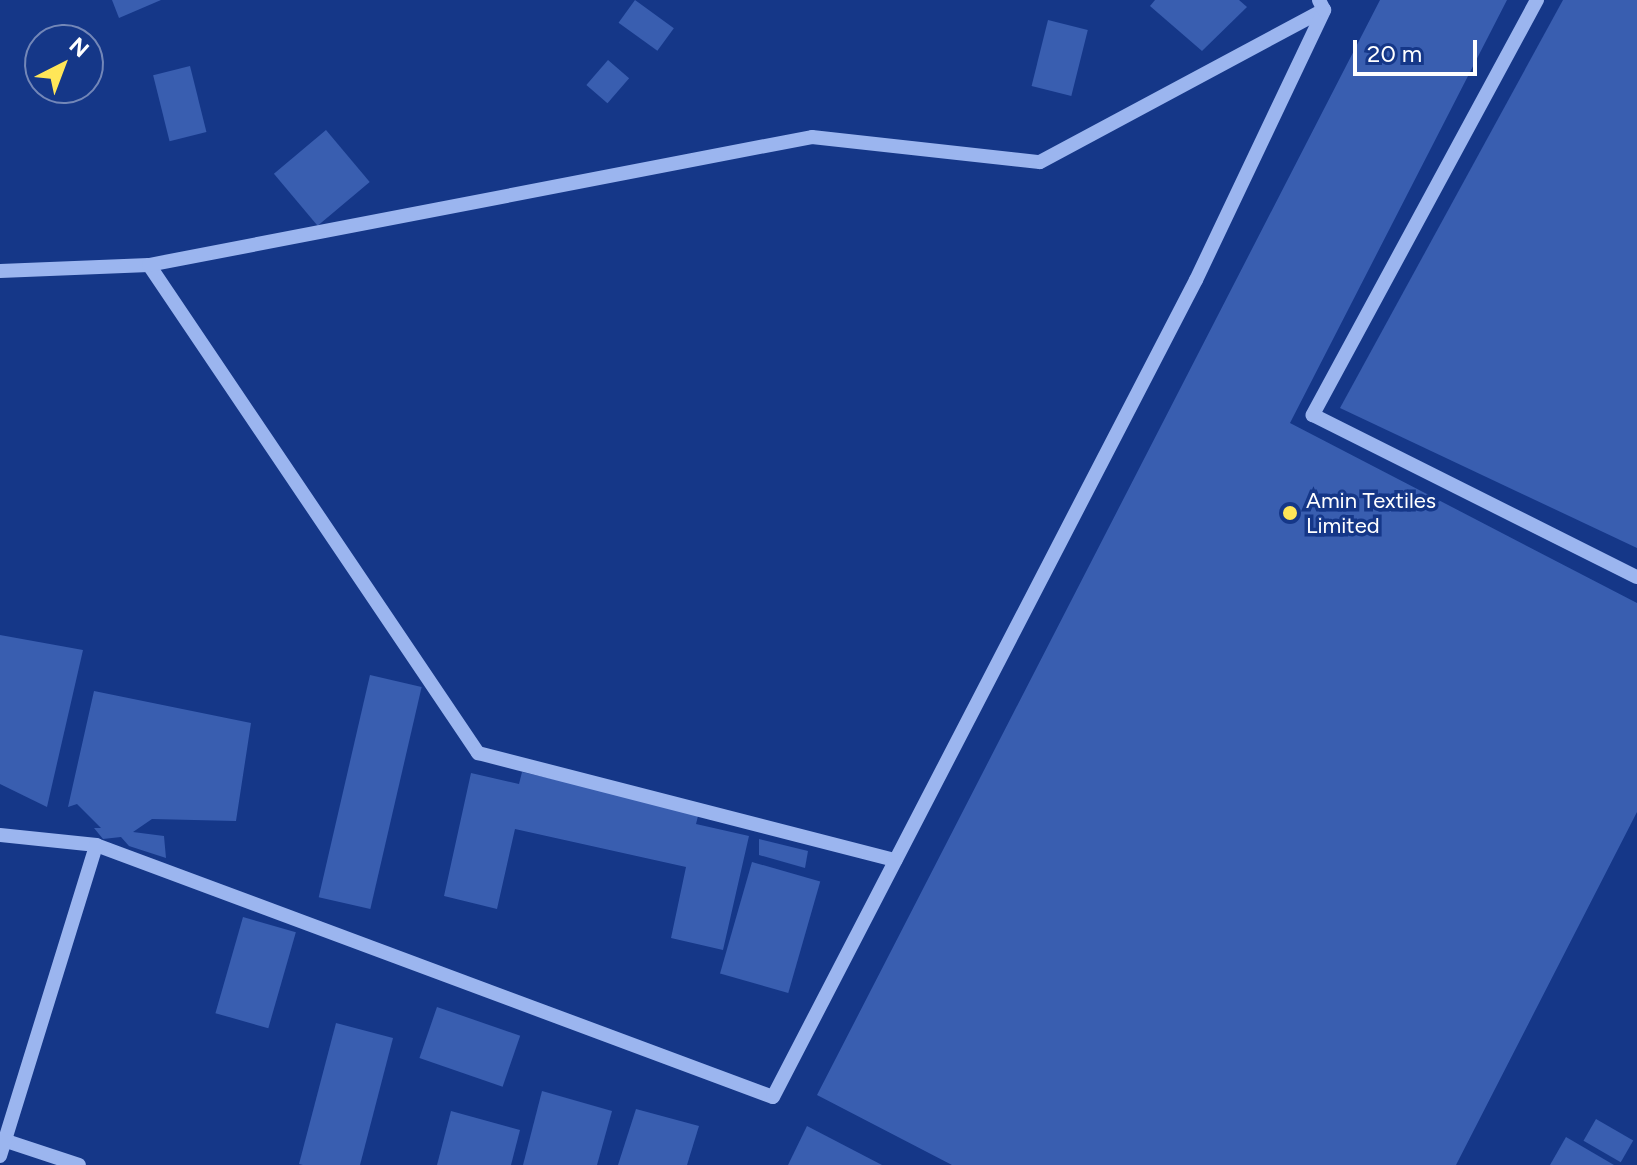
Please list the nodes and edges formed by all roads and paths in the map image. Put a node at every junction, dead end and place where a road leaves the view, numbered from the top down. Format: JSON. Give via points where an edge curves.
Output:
{"nodes":[{"id":1,"x":1537,"y":0,"type":"edge"},
{"id":2,"x":1322,"y":5,"type":"edge"},
{"id":3,"x":149,"y":265,"type":"junction"},
{"id":4,"x":0,"y":271,"type":"edge"},
{"id":5,"x":1637,"y":577,"type":"edge"},
{"id":6,"x":0,"y":835,"type":"edge"},
{"id":7,"x":96,"y":845,"type":"junction"},
{"id":8,"x":896,"y":860,"type":"junction"},
{"id":9,"x":2,"y":1145,"type":"edge"},
{"id":10,"x":79,"y":1165,"type":"edge"}],
"edges":[{"from":1,"to":5,"type":"street","via":[[1313,415]]},
{"from":2,"to":3,"type":"street","via":[[1040,162],[812,137]]},
{"from":2,"to":8,"type":"street","via":[[1196,280]]},
{"from":3,"to":4,"type":"street"},
{"from":3,"to":8,"type":"street","via":[[478,753]]},
{"from":6,"to":7,"type":"street"},
{"from":7,"to":8,"type":"street","via":[[773,1097]]},
{"from":7,"to":9,"type":"street"},
{"from":9,"to":10,"type":"street"}]}
